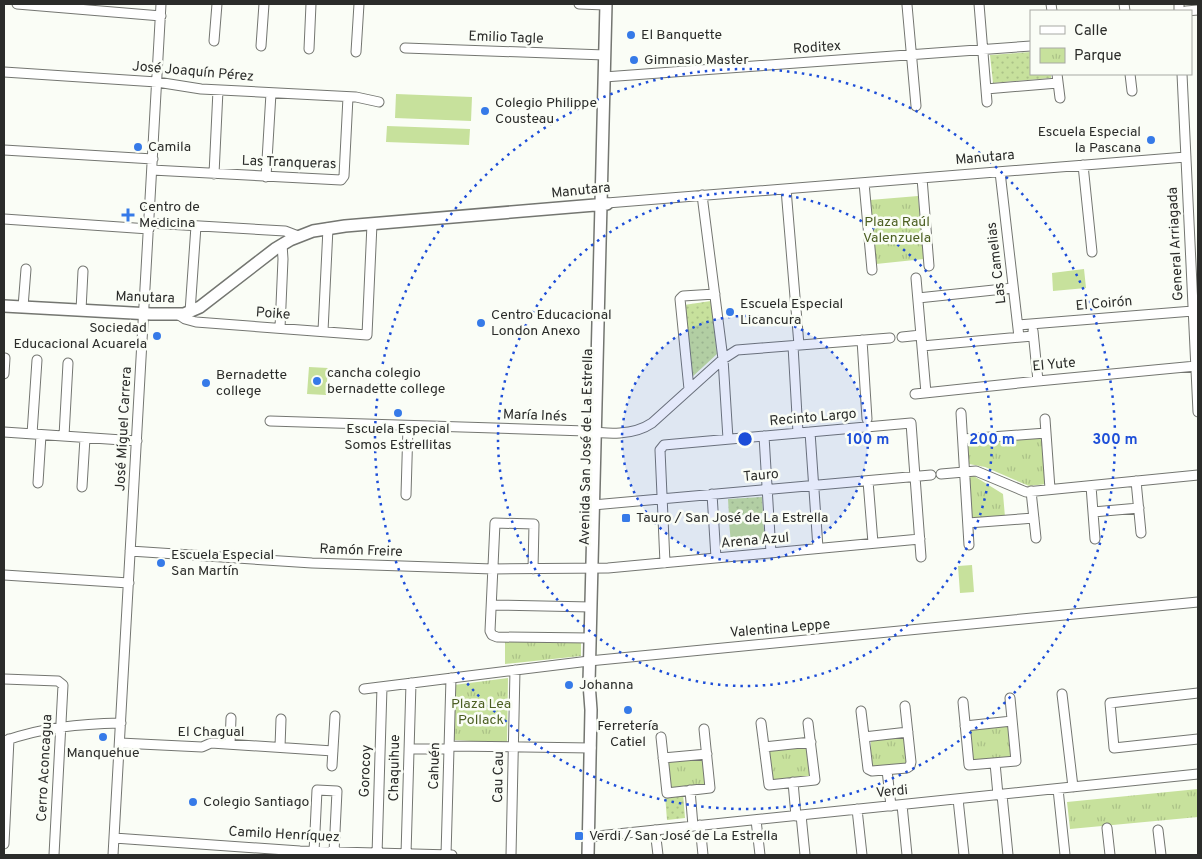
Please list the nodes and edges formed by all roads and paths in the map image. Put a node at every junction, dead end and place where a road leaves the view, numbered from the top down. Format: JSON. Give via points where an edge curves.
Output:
{"nodes":[{"id":1,"x":17,"y":4,"type":"edge"},
{"id":2,"x":28,"y":4,"type":"edge"},
{"id":3,"x":161,"y":4,"type":"edge"},
{"id":4,"x":217,"y":4,"type":"edge"},
{"id":5,"x":264,"y":4,"type":"edge"},
{"id":6,"x":311,"y":4,"type":"edge"},
{"id":7,"x":359,"y":4,"type":"edge"},
{"id":8,"x":578,"y":4,"type":"edge"},
{"id":9,"x":608,"y":4,"type":"edge"},
{"id":10,"x":979,"y":4,"type":"edge"},
{"id":11,"x":908,"y":5,"type":"edge"},
{"id":12,"x":161,"y":16,"type":"junction"},
{"id":13,"x":214,"y":41,"type":"dead end"},
{"id":14,"x":261,"y":46,"type":"dead end"},
{"id":15,"x":1030,"y":46,"type":"edge"},
{"id":16,"x":405,"y":48,"type":"dead end"},
{"id":17,"x":309,"y":49,"type":"dead end"},
{"id":18,"x":983,"y":49,"type":"junction"},
{"id":19,"x":356,"y":52,"type":"dead end"},
{"id":20,"x":912,"y":54,"type":"junction"},
{"id":21,"x":605,"y":55,"type":"junction"},
{"id":22,"x":4,"y":72,"type":"edge"},
{"id":23,"x":1130,"y":75,"type":"edge"},
{"id":24,"x":1182,"y":75,"type":"edge"},
{"id":25,"x":608,"y":76,"type":"junction"},
{"id":26,"x":1058,"y":78,"type":"edge"},
{"id":27,"x":157,"y":82,"type":"junction"},
{"id":28,"x":986,"y":89,"type":"junction"},
{"id":29,"x":218,"y":90,"type":"junction"},
{"id":30,"x":1132,"y":91,"type":"dead end"},
{"id":31,"x":271,"y":93,"type":"junction"},
{"id":32,"x":348,"y":97,"type":"junction"},
{"id":33,"x":1060,"y":98,"type":"dead end"},
{"id":34,"x":380,"y":102,"type":"dead end"},
{"id":35,"x":988,"y":102,"type":"dead end"},
{"id":36,"x":916,"y":106,"type":"dead end"},
{"id":37,"x":4,"y":150,"type":"edge"},
{"id":38,"x":1186,"y":157,"type":"junction"},
{"id":39,"x":153,"y":159,"type":"junction"},
{"id":40,"x":1083,"y":165,"type":"junction"},
{"id":41,"x":152,"y":170,"type":"junction"},
{"id":42,"x":1000,"y":172,"type":"junction"},
{"id":43,"x":214,"y":174,"type":"junction"},
{"id":44,"x":266,"y":177,"type":"junction"},
{"id":45,"x":922,"y":178,"type":"junction"},
{"id":46,"x":864,"y":183,"type":"junction"},
{"id":47,"x":786,"y":189,"type":"junction"},
{"id":48,"x":702,"y":195,"type":"junction"},
{"id":49,"x":604,"y":204,"type":"junction"},
{"id":50,"x":4,"y":219,"type":"edge"},
{"id":51,"x":372,"y":224,"type":"junction"},
{"id":52,"x":149,"y":226,"type":"junction"},
{"id":53,"x":196,"y":226,"type":"junction"},
{"id":54,"x":328,"y":228,"type":"junction"},
{"id":55,"x":298,"y":236,"type":"junction"},
{"id":56,"x":282,"y":244,"type":"junction"},
{"id":57,"x":1092,"y":252,"type":"dead end"},
{"id":58,"x":930,"y":266,"type":"dead end"},
{"id":59,"x":26,"y":269,"type":"dead end"},
{"id":60,"x":872,"y":270,"type":"dead end"},
{"id":61,"x":83,"y":271,"type":"dead end"},
{"id":62,"x":916,"y":278,"type":"dead end"},
{"id":63,"x":1013,"y":288,"type":"junction"},
{"id":64,"x":715,"y":294,"type":"junction"},
{"id":65,"x":918,"y":298,"type":"junction"},
{"id":66,"x":4,"y":306,"type":"edge"},
{"id":67,"x":1195,"y":306,"type":"edge"},
{"id":68,"x":23,"y":307,"type":"junction"},
{"id":69,"x":81,"y":310,"type":"junction"},
{"id":70,"x":144,"y":314,"type":"junction"},
{"id":71,"x":184,"y":314,"type":"junction"},
{"id":72,"x":1032,"y":324,"type":"junction"},
{"id":73,"x":1018,"y":325,"type":"junction"},
{"id":74,"x":280,"y":328,"type":"junction"},
{"id":75,"x":324,"y":332,"type":"junction"},
{"id":76,"x":921,"y":335,"type":"junction"},
{"id":77,"x":1033,"y":336,"type":"junction"},
{"id":78,"x":902,"y":337,"type":"dead end"},
{"id":79,"x":1018,"y":337,"type":"junction"},
{"id":80,"x":890,"y":338,"type":"dead end"},
{"id":81,"x":862,"y":340,"type":"junction"},
{"id":82,"x":796,"y":345,"type":"junction"},
{"id":83,"x":922,"y":346,"type":"junction"},
{"id":84,"x":5,"y":358,"type":"edge"},
{"id":85,"x":723,"y":359,"type":"junction"},
{"id":86,"x":37,"y":360,"type":"dead end"},
{"id":87,"x":68,"y":363,"type":"dead end"},
{"id":88,"x":1196,"y":366,"type":"junction"},
{"id":89,"x":4,"y":374,"type":"edge"},
{"id":90,"x":1038,"y":381,"type":"junction"},
{"id":91,"x":689,"y":389,"type":"junction"},
{"id":92,"x":926,"y":393,"type":"junction"},
{"id":93,"x":915,"y":394,"type":"dead end"},
{"id":94,"x":1198,"y":411,"type":"edge"},
{"id":95,"x":962,"y":413,"type":"dead end"},
{"id":96,"x":867,"y":419,"type":"dead end"},
{"id":97,"x":1045,"y":419,"type":"dead end"},
{"id":98,"x":270,"y":421,"type":"dead end"},
{"id":99,"x":408,"y":426,"type":"junction"},
{"id":100,"x":4,"y":432,"type":"edge"},
{"id":101,"x":810,"y":432,"type":"junction"},
{"id":102,"x":599,"y":433,"type":"junction"},
{"id":103,"x":798,"y":433,"type":"junction"},
{"id":104,"x":1046,"y":433,"type":"junction"},
{"id":105,"x":37,"y":435,"type":"junction"},
{"id":106,"x":64,"y":436,"type":"junction"},
{"id":107,"x":764,"y":436,"type":"junction"},
{"id":108,"x":85,"y":438,"type":"junction"},
{"id":109,"x":728,"y":439,"type":"junction"},
{"id":110,"x":963,"y":439,"type":"junction"},
{"id":111,"x":137,"y":441,"type":"junction"},
{"id":112,"x":965,"y":472,"type":"junction"},
{"id":113,"x":941,"y":474,"type":"dead end"},
{"id":114,"x":930,"y":475,"type":"dead end"},
{"id":115,"x":1198,"y":475,"type":"edge"},
{"id":116,"x":915,"y":476,"type":"junction"},
{"id":117,"x":868,"y":480,"type":"junction"},
{"id":118,"x":1136,"y":481,"type":"junction"},
{"id":119,"x":38,"y":483,"type":"dead end"},
{"id":120,"x":814,"y":485,"type":"junction"},
{"id":121,"x":1091,"y":486,"type":"junction"},
{"id":122,"x":82,"y":487,"type":"dead end"},
{"id":123,"x":767,"y":490,"type":"junction"},
{"id":124,"x":1050,"y":490,"type":"junction"},
{"id":125,"x":1031,"y":492,"type":"junction"},
{"id":126,"x":712,"y":494,"type":"junction"},
{"id":127,"x":406,"y":495,"type":"dead end"},
{"id":128,"x":663,"y":499,"type":"junction"},
{"id":129,"x":597,"y":505,"type":"junction"},
{"id":130,"x":1139,"y":508,"type":"junction"},
{"id":131,"x":1093,"y":512,"type":"junction"},
{"id":132,"x":1034,"y":518,"type":"junction"},
{"id":133,"x":968,"y":523,"type":"junction"},
{"id":134,"x":1141,"y":532,"type":"dead end"},
{"id":135,"x":1036,"y":538,"type":"dead end"},
{"id":136,"x":920,"y":539,"type":"junction"},
{"id":137,"x":1095,"y":539,"type":"dead end"},
{"id":138,"x":873,"y":543,"type":"junction"},
{"id":139,"x":969,"y":545,"type":"dead end"},
{"id":140,"x":818,"y":548,"type":"junction"},
{"id":141,"x":130,"y":551,"type":"junction"},
{"id":142,"x":771,"y":553,"type":"junction"},
{"id":143,"x":921,"y":557,"type":"dead end"},
{"id":144,"x":716,"y":558,"type":"junction"},
{"id":145,"x":665,"y":563,"type":"junction"},
{"id":146,"x":595,"y":568,"type":"junction"},
{"id":147,"x":493,"y":569,"type":"junction"},
{"id":148,"x":533,"y":569,"type":"junction"},
{"id":149,"x":4,"y":576,"type":"edge"},
{"id":150,"x":129,"y":583,"type":"junction"},
{"id":151,"x":1198,"y":602,"type":"edge"},
{"id":152,"x":492,"y":605,"type":"junction"},
{"id":153,"x":591,"y":607,"type":"junction"},
{"id":154,"x":590,"y":638,"type":"junction"},
{"id":155,"x":593,"y":660,"type":"junction"},
{"id":156,"x":515,"y":670,"type":"junction"},
{"id":157,"x":4,"y":678,"type":"edge"},
{"id":158,"x":451,"y":678,"type":"junction"},
{"id":159,"x":411,"y":683,"type":"junction"},
{"id":160,"x":382,"y":687,"type":"junction"},
{"id":161,"x":364,"y":689,"type":"dead end"},
{"id":162,"x":1198,"y":693,"type":"edge"},
{"id":163,"x":1062,"y":694,"type":"dead end"},
{"id":164,"x":1010,"y":698,"type":"dead end"},
{"id":165,"x":963,"y":702,"type":"dead end"},
{"id":166,"x":905,"y":706,"type":"dead end"},
{"id":167,"x":861,"y":710,"type":"dead end"},
{"id":168,"x":335,"y":716,"type":"dead end"},
{"id":169,"x":231,"y":718,"type":"dead end"},
{"id":170,"x":281,"y":719,"type":"dead end"},
{"id":171,"x":1012,"y":721,"type":"junction"},
{"id":172,"x":121,"y":723,"type":"junction"},
{"id":173,"x":761,"y":723,"type":"dead end"},
{"id":174,"x":808,"y":723,"type":"dead end"},
{"id":175,"x":61,"y":726,"type":"junction"},
{"id":176,"x":965,"y":726,"type":"junction"},
{"id":177,"x":704,"y":729,"type":"dead end"},
{"id":178,"x":908,"y":732,"type":"junction"},
{"id":179,"x":661,"y":737,"type":"dead end"},
{"id":180,"x":864,"y":737,"type":"junction"},
{"id":181,"x":1198,"y":739,"type":"edge"},
{"id":182,"x":7,"y":740,"type":"edge"},
{"id":183,"x":811,"y":742,"type":"junction"},
{"id":184,"x":120,"y":743,"type":"junction"},
{"id":185,"x":230,"y":744,"type":"junction"},
{"id":186,"x":280,"y":747,"type":"junction"},
{"id":187,"x":513,"y":747,"type":"junction"},
{"id":188,"x":764,"y":747,"type":"junction"},
{"id":189,"x":449,"y":748,"type":"junction"},
{"id":190,"x":590,"y":748,"type":"junction"},
{"id":191,"x":409,"y":749,"type":"junction"},
{"id":192,"x":333,"y":751,"type":"junction"},
{"id":193,"x":707,"y":754,"type":"junction"},
{"id":194,"x":663,"y":758,"type":"junction"},
{"id":195,"x":995,"y":763,"type":"junction"},
{"id":196,"x":332,"y":766,"type":"dead end"},
{"id":197,"x":887,"y":770,"type":"junction"},
{"id":198,"x":1198,"y":774,"type":"edge"},
{"id":199,"x":793,"y":782,"type":"junction"},
{"id":200,"x":1073,"y":787,"type":"junction"},
{"id":201,"x":1058,"y":789,"type":"junction"},
{"id":202,"x":690,"y":790,"type":"junction"},
{"id":203,"x":1000,"y":795,"type":"junction"},
{"id":204,"x":958,"y":799,"type":"junction"},
{"id":205,"x":902,"y":805,"type":"junction"},
{"id":206,"x":891,"y":806,"type":"junction"},
{"id":207,"x":857,"y":809,"type":"junction"},
{"id":208,"x":798,"y":815,"type":"junction"},
{"id":209,"x":756,"y":820,"type":"junction"},
{"id":210,"x":697,"y":826,"type":"junction"},
{"id":211,"x":1107,"y":828,"type":"dead end"},
{"id":212,"x":655,"y":830,"type":"junction"},
{"id":213,"x":1158,"y":830,"type":"dead end"},
{"id":214,"x":588,"y":837,"type":"junction"},
{"id":215,"x":114,"y":838,"type":"junction"},
{"id":216,"x":4,"y":844,"type":"edge"},
{"id":217,"x":314,"y":852,"type":"junction"},
{"id":218,"x":334,"y":852,"type":"junction"},
{"id":219,"x":377,"y":854,"type":"edge"},
{"id":220,"x":406,"y":854,"type":"junction"},
{"id":221,"x":54,"y":855,"type":"edge"},
{"id":222,"x":113,"y":855,"type":"edge"},
{"id":223,"x":446,"y":855,"type":"edge"},
{"id":224,"x":452,"y":855,"type":"edge"},
{"id":225,"x":511,"y":855,"type":"edge"},
{"id":226,"x":588,"y":855,"type":"edge"},
{"id":227,"x":658,"y":855,"type":"edge"},
{"id":228,"x":703,"y":855,"type":"edge"},
{"id":229,"x":760,"y":855,"type":"edge"},
{"id":230,"x":805,"y":855,"type":"edge"},
{"id":231,"x":862,"y":855,"type":"edge"},
{"id":232,"x":907,"y":855,"type":"edge"},
{"id":233,"x":964,"y":855,"type":"edge"},
{"id":234,"x":1008,"y":855,"type":"edge"},
{"id":235,"x":1065,"y":855,"type":"edge"},
{"id":236,"x":1110,"y":855,"type":"edge"},
{"id":237,"x":1161,"y":855,"type":"edge"}],
"edges":[{"from":1,"to":2,"type":"street"},
{"from":2,"to":12,"type":"street"},
{"from":3,"to":12,"type":"street","name":"José Miguel Carrera"},
{"from":4,"to":13,"type":"street"},
{"from":5,"to":14,"type":"street"},
{"from":6,"to":17,"type":"street"},
{"from":7,"to":19,"type":"street"},
{"from":8,"to":9,"type":"street"},
{"from":9,"to":21,"type":"main road","name":"Avenida San José de La Estrella"},
{"from":9,"to":25,"type":"main road","name":"Avenida San José de La Estrella"},
{"from":10,"to":18,"type":"street"},
{"from":11,"to":20,"type":"street"},
{"from":12,"to":27,"type":"street","name":"José Miguel Carrera"},
{"from":15,"to":18,"type":"street","name":"Roditex"},
{"from":16,"to":21,"type":"street","name":"Emilio Tagle"},
{"from":18,"to":20,"type":"street","name":"Roditex"},
{"from":18,"to":28,"type":"street"},
{"from":20,"to":25,"type":"street","name":"Roditex"},
{"from":20,"to":36,"type":"street"},
{"from":21,"to":25,"type":"main road","name":"Avenida San José de La Estrella"},
{"from":22,"to":27,"type":"street","name":"José Joaquín Pérez"},
{"from":23,"to":30,"type":"street"},
{"from":24,"to":38,"type":"street","name":"General Arriagada"},
{"from":25,"to":49,"type":"main road","name":"Avenida San José de La Estrella"},
{"from":26,"to":28,"type":"street"},
{"from":26,"to":33,"type":"street"},
{"from":27,"to":29,"type":"street","name":"José Joaquín Pérez"},
{"from":27,"to":39,"type":"street","name":"José Miguel Carrera"},
{"from":28,"to":35,"type":"street"},
{"from":29,"to":31,"type":"street","name":"José Joaquín Pérez"},
{"from":29,"to":43,"type":"street"},
{"from":31,"to":32,"type":"street","name":"José Joaquín Pérez"},
{"from":31,"to":44,"type":"street"},
{"from":32,"to":34,"type":"street","name":"José Joaquín Pérez"},
{"from":32,"to":44,"type":"street","name":"Las Tranqueras","via":[[342,179]]},
{"from":37,"to":39,"type":"street"},
{"from":38,"to":40,"type":"street","name":"Manutara"},
{"from":38,"to":67,"type":"street","name":"General Arriagada"},
{"from":39,"to":41,"type":"street","name":"José Miguel Carrera"},
{"from":40,"to":42,"type":"street","name":"Manutara"},
{"from":40,"to":57,"type":"street"},
{"from":41,"to":43,"type":"street","name":"Las Tranqueras"},
{"from":41,"to":52,"type":"street","name":"José Miguel Carrera"},
{"from":42,"to":45,"type":"street","name":"Manutara"},
{"from":42,"to":63,"type":"street","name":"Las Camelias"},
{"from":43,"to":44,"type":"street","name":"Las Tranqueras"},
{"from":45,"to":46,"type":"street","name":"Manutara"},
{"from":45,"to":58,"type":"street"},
{"from":46,"to":47,"type":"street","name":"Manutara"},
{"from":46,"to":60,"type":"street"},
{"from":47,"to":48,"type":"street","name":"Manutara"},
{"from":47,"to":82,"type":"street"},
{"from":48,"to":49,"type":"street","name":"Manutara"},
{"from":48,"to":64,"type":"street"},
{"from":49,"to":51,"type":"main road","name":"Manutara"},
{"from":49,"to":102,"type":"main road","name":"Avenida San José de La Estrella"},
{"from":50,"to":52,"type":"street"},
{"from":51,"to":54,"type":"main road","name":"Manutara"},
{"from":51,"to":75,"type":"street","name":"Poike","via":[[367,335]]},
{"from":52,"to":53,"type":"street"},
{"from":52,"to":70,"type":"street","name":"José Miguel Carrera"},
{"from":53,"to":55,"type":"street","via":[[285,231]]},
{"from":53,"to":71,"type":"street"},
{"from":54,"to":55,"type":"main road","name":"Manutara"},
{"from":54,"to":75,"type":"street"},
{"from":55,"to":56,"type":"main road","name":"Manutara"},
{"from":56,"to":71,"type":"main road","name":"Manutara","via":[[206,303]]},
{"from":56,"to":74,"type":"street"},
{"from":59,"to":68,"type":"street"},
{"from":61,"to":69,"type":"street"},
{"from":62,"to":65,"type":"street"},
{"from":63,"to":65,"type":"street"},
{"from":63,"to":73,"type":"street","name":"Las Camelias"},
{"from":64,"to":85,"type":"street"},
{"from":64,"to":91,"type":"street","via":[[683,296],[680,299]]},
{"from":65,"to":76,"type":"street"},
{"from":66,"to":68,"type":"main road","name":"Manutara"},
{"from":67,"to":72,"type":"street","name":"El Coirón"},
{"from":67,"to":88,"type":"street","name":"General Arriagada"},
{"from":68,"to":69,"type":"main road","name":"Manutara"},
{"from":69,"to":70,"type":"main road","name":"Manutara"},
{"from":70,"to":71,"type":"main road","name":"Manutara"},
{"from":70,"to":111,"type":"street","name":"José Miguel Carrera"},
{"from":71,"to":74,"type":"street","name":"Poike","via":[[185,319],[196,322]]},
{"from":72,"to":73,"type":"street","name":"El Coirón"},
{"from":72,"to":77,"type":"street"},
{"from":73,"to":79,"type":"street","name":"Las Camelias"},
{"from":74,"to":75,"type":"street","name":"Poike"},
{"from":76,"to":78,"type":"street"},
{"from":76,"to":83,"type":"street"},
{"from":77,"to":79,"type":"street"},
{"from":77,"to":90,"type":"street"},
{"from":79,"to":83,"type":"street"},
{"from":80,"to":81,"type":"street","name":"María Inés"},
{"from":81,"to":82,"type":"street","name":"María Inés"},
{"from":81,"to":96,"type":"street"},
{"from":82,"to":85,"type":"street","name":"María Inés","via":[[737,350]]},
{"from":82,"to":103,"type":"street"},
{"from":83,"to":92,"type":"street"},
{"from":84,"to":89,"type":"street"},
{"from":85,"to":91,"type":"street","name":"María Inés"},
{"from":85,"to":109,"type":"street"},
{"from":86,"to":105,"type":"street"},
{"from":87,"to":106,"type":"street"},
{"from":88,"to":90,"type":"street","name":"El Yute"},
{"from":88,"to":94,"type":"street","name":"General Arriagada"},
{"from":90,"to":92,"type":"street","name":"El Yute"},
{"from":91,"to":102,"type":"street","name":"María Inés","via":[[643,429]]},
{"from":92,"to":93,"type":"street","name":"El Yute"},
{"from":95,"to":110,"type":"street"},
{"from":97,"to":104,"type":"street"},
{"from":98,"to":99,"type":"street","name":"María Inés"},
{"from":99,"to":102,"type":"street","name":"María Inés"},
{"from":99,"to":127,"type":"street"},
{"from":100,"to":105,"type":"street"},
{"from":101,"to":103,"type":"street","name":"Recinto Largo"},
{"from":101,"to":116,"type":"street","name":"Recinto Largo","via":[[911,423]]},
{"from":101,"to":120,"type":"street"},
{"from":102,"to":129,"type":"main road","name":"Avenida San José de La Estrella"},
{"from":103,"to":107,"type":"street","name":"Recinto Largo"},
{"from":104,"to":110,"type":"street"},
{"from":104,"to":124,"type":"street"},
{"from":105,"to":106,"type":"street"},
{"from":105,"to":119,"type":"street"},
{"from":106,"to":108,"type":"street"},
{"from":107,"to":109,"type":"street","name":"Recinto Largo"},
{"from":107,"to":123,"type":"street"},
{"from":108,"to":111,"type":"street"},
{"from":108,"to":122,"type":"street"},
{"from":109,"to":128,"type":"street","name":"Recinto Largo","via":[[662,446]]},
{"from":110,"to":112,"type":"street"},
{"from":111,"to":141,"type":"street","name":"José Miguel Carrera"},
{"from":112,"to":113,"type":"street"},
{"from":112,"to":125,"type":"street","via":[[976,471]]},
{"from":112,"to":133,"type":"street"},
{"from":114,"to":116,"type":"street","name":"Tauro"},
{"from":115,"to":118,"type":"street"},
{"from":116,"to":117,"type":"street","name":"Tauro"},
{"from":116,"to":136,"type":"street"},
{"from":117,"to":120,"type":"street","name":"Tauro"},
{"from":117,"to":138,"type":"street"},
{"from":118,"to":121,"type":"street"},
{"from":118,"to":130,"type":"street"},
{"from":120,"to":123,"type":"street","name":"Tauro"},
{"from":120,"to":140,"type":"street"},
{"from":121,"to":124,"type":"street"},
{"from":121,"to":131,"type":"street"},
{"from":123,"to":126,"type":"street","name":"Tauro"},
{"from":123,"to":142,"type":"street"},
{"from":124,"to":125,"type":"street"},
{"from":125,"to":132,"type":"street"},
{"from":126,"to":128,"type":"street","name":"Tauro"},
{"from":126,"to":144,"type":"street"},
{"from":128,"to":129,"type":"street","name":"Tauro"},
{"from":128,"to":145,"type":"street"},
{"from":129,"to":146,"type":"main road","name":"Avenida San José de La Estrella"},
{"from":130,"to":131,"type":"street"},
{"from":130,"to":134,"type":"street"},
{"from":131,"to":137,"type":"street"},
{"from":132,"to":133,"type":"street"},
{"from":132,"to":135,"type":"street"},
{"from":133,"to":139,"type":"street"},
{"from":136,"to":138,"type":"street","name":"Arena Azul"},
{"from":136,"to":143,"type":"street"},
{"from":138,"to":140,"type":"street","name":"Arena Azul"},
{"from":140,"to":142,"type":"street","name":"Arena Azul"},
{"from":141,"to":147,"type":"street","name":"Ramón Freire","via":[[312,563]]},
{"from":141,"to":150,"type":"street","name":"José Miguel Carrera"},
{"from":142,"to":144,"type":"street","name":"Arena Azul"},
{"from":144,"to":145,"type":"street","name":"Arena Azul"},
{"from":145,"to":146,"type":"street","name":"Arena Azul"},
{"from":146,"to":148,"type":"street","name":"Ramón Freire"},
{"from":146,"to":153,"type":"main road","name":"Avenida San José de La Estrella"},
{"from":146,"to":155,"type":"main road","name":"Avenida San José de La Estrella"},
{"from":147,"to":148,"type":"street","name":"Ramón Freire"},
{"from":147,"to":148,"type":"street","via":[[495,523],[534,524]]},
{"from":147,"to":152,"type":"street"},
{"from":149,"to":150,"type":"street"},
{"from":150,"to":172,"type":"street","name":"José Miguel Carrera"},
{"from":151,"to":155,"type":"street","name":"Valentina Leppe"},
{"from":152,"to":153,"type":"street"},
{"from":152,"to":154,"type":"street","via":[[490,631],[496,637]]},
{"from":153,"to":154,"type":"main road","name":"Avenida San José de La Estrella"},
{"from":154,"to":155,"type":"main road","name":"Avenida San José de La Estrella"},
{"from":155,"to":156,"type":"street","name":"Valentina Leppe"},
{"from":155,"to":190,"type":"main road","name":"Avenida San José de La Estrella","via":[[596,690]]},
{"from":156,"to":158,"type":"street","name":"Valentina Leppe"},
{"from":156,"to":187,"type":"street","name":"Cau Cau"},
{"from":157,"to":175,"type":"street","name":"Cerro Aconcagua","via":[[62,683]]},
{"from":158,"to":159,"type":"street","name":"Valentina Leppe"},
{"from":158,"to":189,"type":"street","name":"Cahuén"},
{"from":159,"to":160,"type":"street","name":"Valentina Leppe"},
{"from":159,"to":191,"type":"street","name":"Chaquihue"},
{"from":160,"to":161,"type":"street","name":"Valentina Leppe"},
{"from":160,"to":219,"type":"street","name":"Gorocoy"},
{"from":162,"to":181,"type":"street","via":[[1110,703],[1114,748]]},
{"from":163,"to":200,"type":"street"},
{"from":164,"to":171,"type":"street"},
{"from":165,"to":176,"type":"street"},
{"from":166,"to":178,"type":"street"},
{"from":167,"to":180,"type":"street"},
{"from":168,"to":192,"type":"street"},
{"from":169,"to":185,"type":"street"},
{"from":170,"to":186,"type":"street"},
{"from":171,"to":176,"type":"street"},
{"from":171,"to":195,"type":"street","via":[[1016,761]]},
{"from":172,"to":175,"type":"street"},
{"from":172,"to":184,"type":"street","name":"José Miguel Carrera"},
{"from":173,"to":188,"type":"street"},
{"from":174,"to":183,"type":"street"},
{"from":175,"to":182,"type":"street"},
{"from":175,"to":221,"type":"street","name":"Cerro Aconcagua"},
{"from":176,"to":195,"type":"street","via":[[969,765]]},
{"from":177,"to":193,"type":"street"},
{"from":178,"to":180,"type":"street"},
{"from":178,"to":197,"type":"street","via":[[910,766]]},
{"from":179,"to":194,"type":"street"},
{"from":180,"to":197,"type":"street","via":[[868,769]]},
{"from":182,"to":216,"type":"street"},
{"from":183,"to":188,"type":"street"},
{"from":183,"to":199,"type":"street","via":[[815,780]]},
{"from":184,"to":185,"type":"street","name":"El Chagual","via":[[202,747],[211,743]]},
{"from":184,"to":215,"type":"street","name":"José Miguel Carrera"},
{"from":185,"to":186,"type":"street","name":"El Chagual"},
{"from":186,"to":192,"type":"street","name":"El Chagual"},
{"from":187,"to":189,"type":"street"},
{"from":187,"to":190,"type":"street"},
{"from":187,"to":225,"type":"street","name":"Cau Cau"},
{"from":188,"to":199,"type":"street","via":[[769,785]]},
{"from":189,"to":191,"type":"street"},
{"from":189,"to":223,"type":"street","name":"Cahuén"},
{"from":190,"to":214,"type":"main road","name":"Avenida San José de La Estrella"},
{"from":191,"to":220,"type":"street","name":"Chaquihue"},
{"from":192,"to":196,"type":"street"},
{"from":193,"to":194,"type":"street"},
{"from":193,"to":202,"type":"street","via":[[710,788]]},
{"from":194,"to":202,"type":"street","via":[[667,793]]},
{"from":195,"to":203,"type":"street"},
{"from":197,"to":206,"type":"street"},
{"from":198,"to":200,"type":"street","name":"Verdi"},
{"from":199,"to":208,"type":"street"},
{"from":200,"to":201,"type":"street","name":"Verdi"},
{"from":201,"to":203,"type":"street","name":"Verdi"},
{"from":201,"to":235,"type":"street"},
{"from":202,"to":210,"type":"street"},
{"from":203,"to":204,"type":"street","name":"Verdi"},
{"from":203,"to":234,"type":"street"},
{"from":204,"to":205,"type":"street","name":"Verdi"},
{"from":204,"to":233,"type":"street"},
{"from":205,"to":206,"type":"street","name":"Verdi"},
{"from":205,"to":232,"type":"street"},
{"from":206,"to":207,"type":"street","name":"Verdi"},
{"from":207,"to":208,"type":"street","name":"Verdi"},
{"from":207,"to":231,"type":"street"},
{"from":208,"to":209,"type":"street","name":"Verdi"},
{"from":208,"to":230,"type":"street"},
{"from":209,"to":210,"type":"street","name":"Verdi"},
{"from":209,"to":229,"type":"street"},
{"from":210,"to":212,"type":"street","name":"Verdi"},
{"from":210,"to":228,"type":"street"},
{"from":211,"to":236,"type":"street"},
{"from":212,"to":214,"type":"street","name":"Verdi"},
{"from":212,"to":227,"type":"street"},
{"from":213,"to":237,"type":"street"},
{"from":214,"to":226,"type":"main road","name":"Avenida San José de La Estrella"},
{"from":215,"to":217,"type":"street","name":"Camilo Henríquez"},
{"from":215,"to":222,"type":"street","name":"José Miguel Carrera"},
{"from":217,"to":218,"type":"street","name":"Camilo Henríquez"},
{"from":217,"to":218,"type":"street","via":[[317,790],[337,791]]},
{"from":218,"to":219,"type":"street","name":"Camilo Henríquez"},
{"from":219,"to":220,"type":"street","name":"Camilo Henríquez"},
{"from":220,"to":223,"type":"street","name":"Camilo Henríquez"},
{"from":223,"to":224,"type":"street","name":"Camilo Henríquez"}]}
